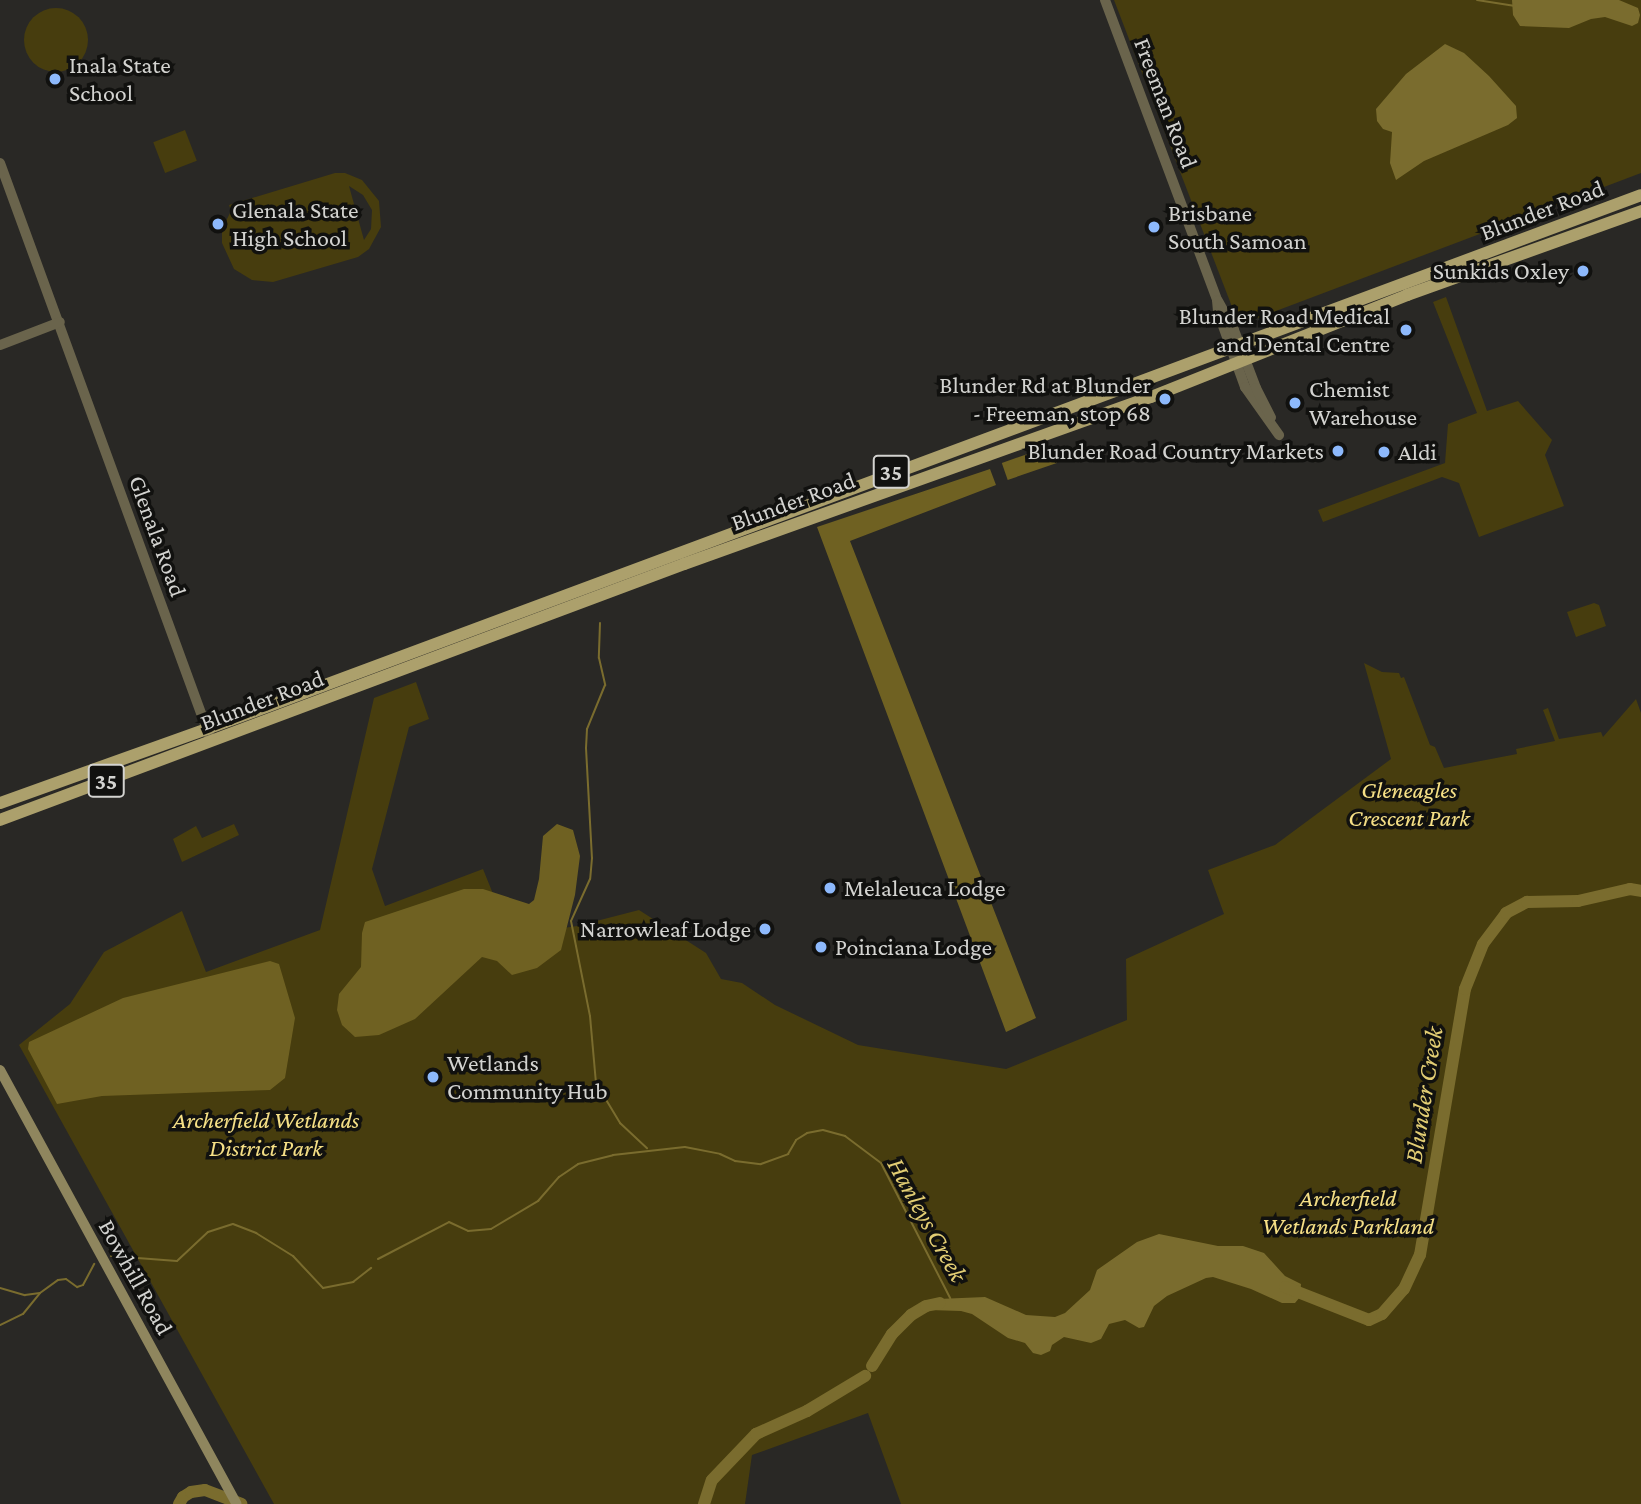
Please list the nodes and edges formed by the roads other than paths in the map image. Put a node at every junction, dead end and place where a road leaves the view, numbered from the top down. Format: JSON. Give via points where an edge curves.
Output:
{"nodes":[{"id":1,"x":1105,"y":0,"type":"edge"},
{"id":2,"x":0,"y":163,"type":"edge"},
{"id":3,"x":1641,"y":195,"type":"edge"},
{"id":4,"x":1641,"y":211,"type":"edge"},
{"id":5,"x":57,"y":323,"type":"junction"},
{"id":6,"x":0,"y":345,"type":"edge"},
{"id":7,"x":1235,"y":346,"type":"junction"},
{"id":8,"x":1240,"y":360,"type":"junction"},
{"id":9,"x":209,"y":736,"type":"junction"},
{"id":10,"x":0,"y":803,"type":"edge"},
{"id":11,"x":0,"y":820,"type":"edge"},
{"id":12,"x":0,"y":1070,"type":"edge"},
{"id":13,"x":237,"y":1504,"type":"edge"}],
"edges":[{"from":1,"to":7,"type":"street","name":"Freeman Road"},
{"from":2,"to":5,"type":"street","name":"Glenala Road","via":[[34,269]]},
{"from":3,"to":7,"type":"main road","name":"Blunder Road","number":"35"},
{"from":4,"to":8,"type":"main road","name":"Blunder Road","number":"35"},
{"from":5,"to":6,"type":"street"},
{"from":5,"to":9,"type":"street","name":"Glenala Road"},
{"from":7,"to":8,"type":"street","name":"Freeman Road"},
{"from":7,"to":9,"type":"main road","name":"Blunder Road","number":"35","via":[[846,489]]},
{"from":8,"to":8,"type":"street","via":[[1279,435],[1249,397]]},
{"from":8,"to":9,"type":"main road","name":"Blunder Road","number":"35","via":[[1131,404]]},
{"from":9,"to":10,"type":"main road","name":"Blunder Road","number":"35"},
{"from":9,"to":11,"type":"main road","name":"Blunder Road","number":"35"},
{"from":12,"to":13,"type":"main road","name":"Bowhill Road"}]}
